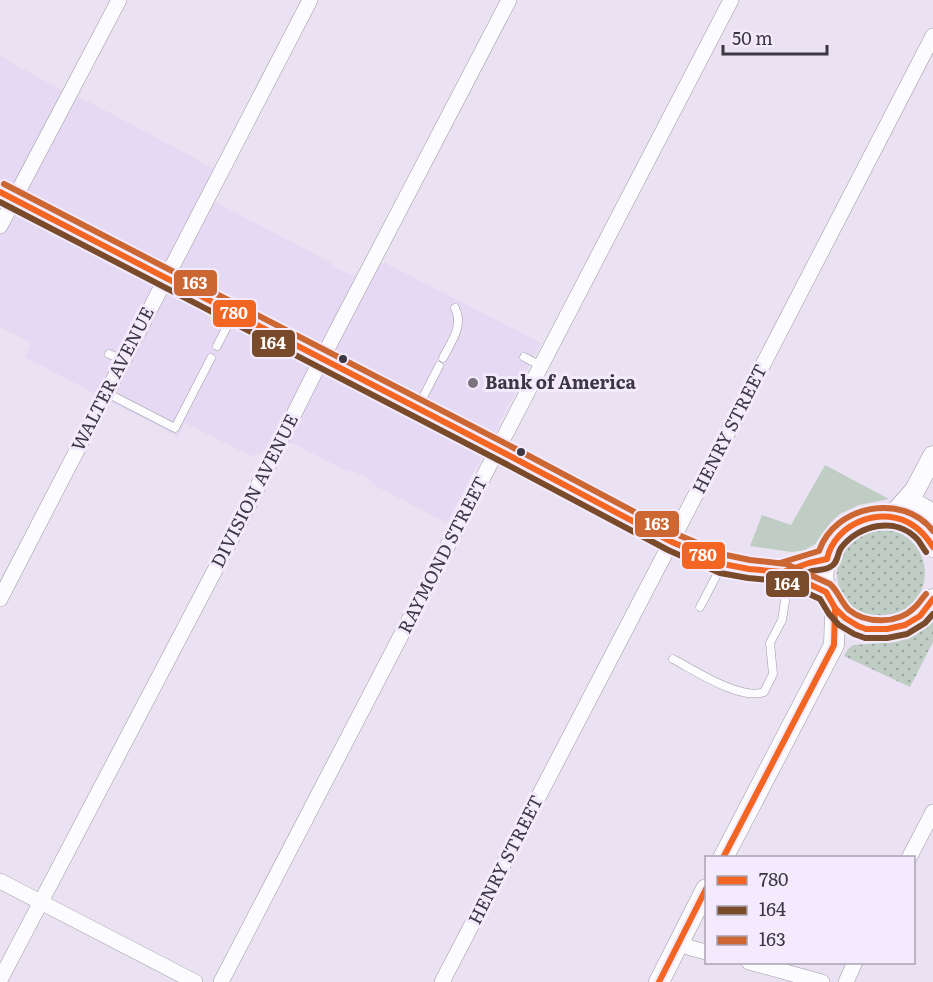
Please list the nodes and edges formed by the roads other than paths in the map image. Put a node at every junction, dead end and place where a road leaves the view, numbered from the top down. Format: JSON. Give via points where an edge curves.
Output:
{"nodes":[{"id":1,"x":119,"y":0,"type":"edge"},
{"id":2,"x":310,"y":0,"type":"edge"},
{"id":3,"x":509,"y":0,"type":"edge"},
{"id":4,"x":731,"y":0,"type":"edge"},
{"id":5,"x":933,"y":36,"type":"edge"},
{"id":6,"x":7,"y":195,"type":"edge"},
{"id":7,"x":0,"y":226,"type":"edge"},
{"id":8,"x":166,"y":277,"type":"junction"},
{"id":9,"x":455,"y":308,"type":"dead end"},
{"id":10,"x":234,"y":313,"type":"junction"},
{"id":11,"x":217,"y":346,"type":"dead end"},
{"id":12,"x":108,"y":354,"type":"dead end"},
{"id":13,"x":524,"y":357,"type":"dead end"},
{"id":14,"x":211,"y":358,"type":"dead end"},
{"id":15,"x":322,"y":359,"type":"junction"},
{"id":16,"x":123,"y":360,"type":"junction"},
{"id":17,"x":541,"y":366,"type":"junction"},
{"id":18,"x":106,"y":393,"type":"junction"},
{"id":19,"x":418,"y":408,"type":"junction"},
{"id":20,"x":498,"y":450,"type":"junction"},
{"id":21,"x":933,"y":456,"type":"edge"},
{"id":22,"x":915,"y":496,"type":"junction"},
{"id":23,"x":933,"y":514,"type":"edge"},
{"id":24,"x":902,"y":519,"type":"junction"},
{"id":25,"x":672,"y":542,"type":"junction"},
{"id":26,"x":933,"y":547,"type":"edge"},
{"id":27,"x":827,"y":559,"type":"junction"},
{"id":28,"x":723,"y":564,"type":"junction"},
{"id":29,"x":788,"y":574,"type":"junction"},
{"id":30,"x":0,"y":599,"type":"edge"},
{"id":31,"x":933,"y":599,"type":"edge"},
{"id":32,"x":831,"y":600,"type":"junction"},
{"id":33,"x":700,"y":607,"type":"dead end"},
{"id":34,"x":866,"y":629,"type":"junction"},
{"id":35,"x":834,"y":645,"type":"junction"},
{"id":36,"x":673,"y":659,"type":"dead end"},
{"id":37,"x":933,"y":812,"type":"edge"},
{"id":38,"x":724,"y":856,"type":"edge"},
{"id":39,"x":910,"y":856,"type":"edge"},
{"id":40,"x":0,"y":880,"type":"edge"},
{"id":41,"x":705,"y":891,"type":"edge"},
{"id":42,"x":41,"y":902,"type":"junction"},
{"id":43,"x":679,"y":942,"type":"junction"},
{"id":44,"x":705,"y":952,"type":"edge"},
{"id":45,"x":753,"y":964,"type":"edge"},
{"id":46,"x":855,"y":964,"type":"edge"},
{"id":47,"x":0,"y":980,"type":"edge"},
{"id":48,"x":195,"y":982,"type":"edge"},
{"id":49,"x":221,"y":982,"type":"edge"},
{"id":50,"x":442,"y":982,"type":"edge"},
{"id":51,"x":658,"y":982,"type":"edge"},
{"id":52,"x":822,"y":982,"type":"edge"},
{"id":53,"x":846,"y":982,"type":"edge"}],
"edges":[{"from":1,"to":6,"type":"street"},
{"from":2,"to":8,"type":"street","name":"WALTER AVENUE"},
{"from":3,"to":15,"type":"street","name":"DIVISION AVENUE"},
{"from":4,"to":17,"type":"street","name":"RAYMOND STREET"},
{"from":5,"to":25,"type":"street","name":"HENRY STREET"},
{"from":6,"to":7,"type":"street"},
{"from":6,"to":8,"type":"street"},
{"from":8,"to":10,"type":"street"},
{"from":8,"to":16,"type":"street","name":"WALTER AVENUE"},
{"from":9,"to":19,"type":"lane","via":[[458,329]]},
{"from":10,"to":11,"type":"lane"},
{"from":10,"to":15,"type":"street"},
{"from":12,"to":16,"type":"lane"},
{"from":13,"to":17,"type":"lane"},
{"from":14,"to":18,"type":"lane","via":[[175,428]]},
{"from":15,"to":19,"type":"street"},
{"from":15,"to":42,"type":"street","name":"DIVISION AVENUE"},
{"from":16,"to":18,"type":"street","name":"WALTER AVENUE"},
{"from":17,"to":20,"type":"street","name":"RAYMOND STREET"},
{"from":18,"to":30,"type":"street","name":"WALTER AVENUE"},
{"from":19,"to":20,"type":"street"},
{"from":20,"to":25,"type":"street"},
{"from":20,"to":49,"type":"street","name":"RAYMOND STREET"},
{"from":21,"to":22,"type":"street"},
{"from":22,"to":23,"type":"street"},
{"from":22,"to":24,"type":"street"},
{"from":24,"to":26,"type":"street","via":[[917,526]]},
{"from":24,"to":27,"type":"street","via":[[860,520],[834,541]]},
{"from":25,"to":28,"type":"street"},
{"from":25,"to":50,"type":"street","name":"HENRY STREET"},
{"from":27,"to":29,"type":"street"},
{"from":27,"to":32,"type":"street","via":[[823,575]]},
{"from":28,"to":29,"type":"street"},
{"from":28,"to":33,"type":"lane"},
{"from":29,"to":32,"type":"street"},
{"from":29,"to":36,"type":"lane","via":[[782,620],[770,643],[773,674],[765,690],[757,694],[728,688]]},
{"from":31,"to":34,"type":"street","via":[[914,621],[887,629]]},
{"from":32,"to":34,"type":"street","via":[[845,618]]},
{"from":32,"to":35,"type":"street"},
{"from":34,"to":35,"type":"street"},
{"from":35,"to":38,"type":"street"},
{"from":37,"to":39,"type":"street"},
{"from":40,"to":42,"type":"street"},
{"from":41,"to":43,"type":"street"},
{"from":42,"to":47,"type":"street","name":"DIVISION AVENUE"},
{"from":42,"to":48,"type":"street"},
{"from":43,"to":44,"type":"street"},
{"from":43,"to":51,"type":"street"},
{"from":45,"to":52,"type":"street"},
{"from":46,"to":53,"type":"street"}]}
